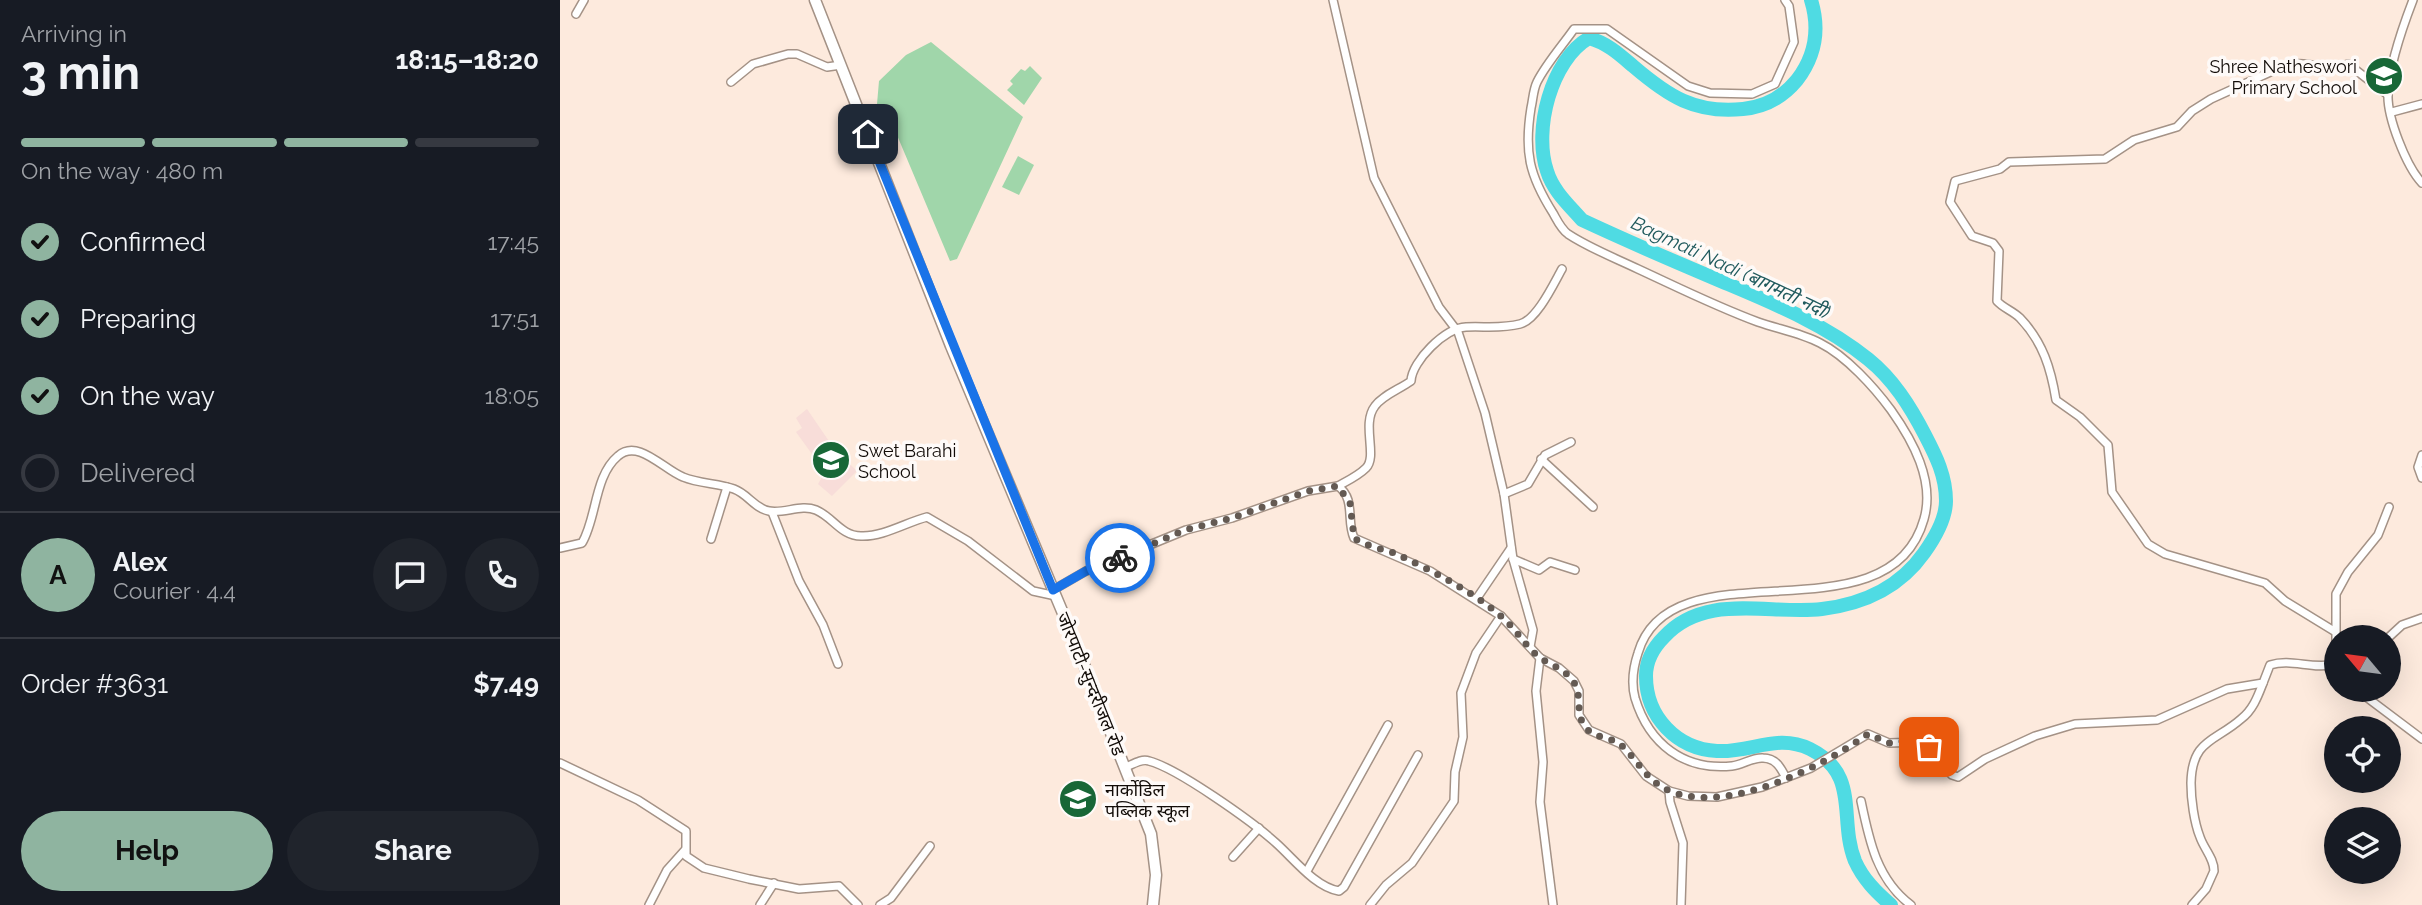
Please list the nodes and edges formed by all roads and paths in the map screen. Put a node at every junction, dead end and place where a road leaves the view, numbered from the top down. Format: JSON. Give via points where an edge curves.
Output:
{"nodes":[{"id":1,"x":584,"y":0,"type":"edge"},
{"id":2,"x":815,"y":0,"type":"edge"},
{"id":3,"x":1333,"y":0,"type":"edge"},
{"id":4,"x":1785,"y":0,"type":"edge"},
{"id":5,"x":2413,"y":0,"type":"edge"},
{"id":6,"x":576,"y":14,"type":"dead end"},
{"id":7,"x":841,"y":65,"type":"junction"},
{"id":8,"x":732,"y":82,"type":"dead end"},
{"id":9,"x":2388,"y":95,"type":"junction"},
{"id":10,"x":2422,"y":104,"type":"edge"},
{"id":11,"x":2392,"y":112,"type":"junction"},
{"id":12,"x":2422,"y":183,"type":"edge"},
{"id":13,"x":1562,"y":269,"type":"dead end"},
{"id":14,"x":1457,"y":329,"type":"junction"},
{"id":15,"x":1571,"y":442,"type":"dead end"},
{"id":16,"x":2422,"y":455,"type":"edge"},
{"id":17,"x":1541,"y":459,"type":"junction"},
{"id":18,"x":2422,"y":478,"type":"edge"},
{"id":19,"x":1338,"y":486,"type":"junction"},
{"id":20,"x":727,"y":487,"type":"junction"},
{"id":21,"x":1504,"y":494,"type":"junction"},
{"id":22,"x":1593,"y":507,"type":"dead end"},
{"id":23,"x":2389,"y":507,"type":"dead end"},
{"id":24,"x":772,"y":512,"type":"junction"},
{"id":25,"x":711,"y":539,"type":"dead end"},
{"id":26,"x":560,"y":548,"type":"edge"},
{"id":27,"x":1511,"y":548,"type":"junction"},
{"id":28,"x":1513,"y":559,"type":"junction"},
{"id":29,"x":1575,"y":570,"type":"dead end"},
{"id":30,"x":1055,"y":593,"type":"junction"},
{"id":31,"x":1476,"y":598,"type":"junction"},
{"id":32,"x":1501,"y":616,"type":"junction"},
{"id":33,"x":2422,"y":618,"type":"edge"},
{"id":34,"x":2324,"y":625,"type":"edge"},
{"id":35,"x":2335,"y":625,"type":"edge"},
{"id":36,"x":2401,"y":626,"type":"edge"},
{"id":37,"x":1530,"y":647,"type":"junction"},
{"id":38,"x":1540,"y":657,"type":"junction"},
{"id":39,"x":838,"y":664,"type":"dead end"},
{"id":40,"x":2324,"y":665,"type":"edge"},
{"id":41,"x":2263,"y":683,"type":"junction"},
{"id":42,"x":2373,"y":702,"type":"edge"},
{"id":43,"x":1388,"y":725,"type":"dead end"},
{"id":44,"x":2422,"y":739,"type":"edge"},
{"id":45,"x":1418,"y":755,"type":"dead end"},
{"id":46,"x":560,"y":763,"type":"edge"},
{"id":47,"x":1124,"y":768,"type":"junction"},
{"id":48,"x":1786,"y":778,"type":"junction"},
{"id":49,"x":1670,"y":791,"type":"junction"},
{"id":50,"x":1861,"y":801,"type":"dead end"},
{"id":51,"x":1259,"y":828,"type":"junction"},
{"id":52,"x":930,"y":846,"type":"dead end"},
{"id":53,"x":684,"y":851,"type":"junction"},
{"id":54,"x":1233,"y":858,"type":"dead end"},
{"id":55,"x":1307,"y":871,"type":"junction"},
{"id":56,"x":774,"y":883,"type":"junction"},
{"id":57,"x":649,"y":905,"type":"edge"},
{"id":58,"x":760,"y":905,"type":"edge"},
{"id":59,"x":858,"y":905,"type":"edge"},
{"id":60,"x":880,"y":905,"type":"edge"},
{"id":61,"x":1153,"y":905,"type":"edge"},
{"id":62,"x":1370,"y":905,"type":"edge"},
{"id":63,"x":1553,"y":905,"type":"edge"},
{"id":64,"x":1681,"y":905,"type":"edge"},
{"id":65,"x":1911,"y":905,"type":"edge"},
{"id":66,"x":2192,"y":905,"type":"edge"}],
"edges":[{"from":1,"to":6,"type":"street"},
{"from":2,"to":7,"type":"main road","name":"जोरपाटी-सुन्दरीजल रोड"},
{"from":3,"to":14,"type":"street","via":[[1374,178],[1439,307]]},
{"from":4,"to":48,"type":"street","via":[[1794,42],[1775,83],[1752,94],[1710,93],[1688,86],[1607,29],[1574,29],[1536,84],[1525,143],[1538,189],[1565,232],[1675,286],[1824,345],[1880,397],[1918,457],[1928,492],[1927,507],[1920,532],[1893,566],[1821,589],[1714,598],[1680,607],[1657,622],[1640,646],[1634,694],[1647,727],[1665,749],[1685,761],[1713,768],[1766,758],[1779,764]]},
{"from":5,"to":9,"type":"street"},
{"from":7,"to":8,"type":"street","via":[[827,67],[788,54],[753,64]]},
{"from":7,"to":30,"type":"main road","name":"जोरपाटी-सुन्दरीजल रोड","via":[[951,346]]},
{"from":9,"to":11,"type":"street"},
{"from":9,"to":34,"type":"street","via":[[2348,64],[2330,70],[2302,62],[2288,64],[2211,99],[2177,127],[2134,140],[2105,159],[2009,162],[2000,169],[1955,181],[1950,202],[1972,236],[1993,243],[1999,251],[1997,301],[2020,319],[2044,351],[2056,400],[2108,445],[2112,492],[2148,544],[2165,554],[2264,583]]},
{"from":10,"to":11,"type":"street"},
{"from":11,"to":12,"type":"street","via":[[2403,154]]},
{"from":13,"to":14,"type":"street","via":[[1547,298],[1521,324]]},
{"from":14,"to":19,"type":"street","via":[[1413,367],[1411,381],[1375,405],[1370,417],[1368,467]]},
{"from":14,"to":21,"type":"street","via":[[1485,413]]},
{"from":15,"to":17,"type":"street"},
{"from":16,"to":18,"type":"street","via":[[2418,467]]},
{"from":17,"to":21,"type":"street","via":[[1528,485]]},
{"from":17,"to":22,"type":"street"},
{"from":19,"to":30,"type":"street","via":[[1185,530],[1086,571]]},
{"from":19,"to":31,"type":"street","via":[[1350,503],[1354,538],[1397,554]]},
{"from":20,"to":24,"type":"street","via":[[757,508]]},
{"from":20,"to":25,"type":"street"},
{"from":20,"to":26,"type":"street","via":[[704,485],[668,472],[644,453],[628,450],[618,455],[605,475],[582,543]]},
{"from":21,"to":27,"type":"street"},
{"from":23,"to":35,"type":"street","via":[[2378,535],[2338,588]]},
{"from":24,"to":30,"type":"street","via":[[812,509],[848,533],[862,536],[927,517],[968,541],[1033,591]]},
{"from":24,"to":39,"type":"street"},
{"from":27,"to":28,"type":"street"},
{"from":27,"to":31,"type":"street"},
{"from":28,"to":29,"type":"street","via":[[1539,570],[1550,562]]},
{"from":28,"to":37,"type":"street","via":[[1533,630]]},
{"from":30,"to":47,"type":"main road","name":"जोरपाटी-सुन्दरीजल रोड"},
{"from":31,"to":32,"type":"street"},
{"from":32,"to":37,"type":"street"},
{"from":32,"to":62,"type":"street","via":[[1476,653],[1461,693],[1463,737],[1454,801],[1412,863]]},
{"from":33,"to":36,"type":"street"},
{"from":37,"to":38,"type":"street"},
{"from":38,"to":49,"type":"street","via":[[1574,681],[1579,715],[1589,730],[1621,744],[1646,776]]},
{"from":38,"to":63,"type":"street","via":[[1536,691],[1543,762],[1540,802]]},
{"from":40,"to":41,"type":"street","via":[[2270,665]]},
{"from":41,"to":48,"type":"street","via":[[2227,689],[2157,720],[2075,724],[2035,736],[1958,777],[1921,742],[1889,743],[1868,734]]},
{"from":41,"to":66,"type":"street","via":[[2242,719],[2212,736],[2196,757],[2191,785],[2198,833],[2214,871]]},
{"from":42,"to":44,"type":"street"},
{"from":43,"to":55,"type":"street"},
{"from":45,"to":55,"type":"street","via":[[1342,890],[1327,888]]},
{"from":46,"to":53,"type":"street","via":[[668,817],[687,831]]},
{"from":47,"to":51,"type":"street","via":[[1149,761]]},
{"from":47,"to":61,"type":"main road","name":"जोरपाटी-सुन्दरीजल रोड","via":[[1151,834],[1156,875]]},
{"from":48,"to":49,"type":"street","via":[[1717,797]]},
{"from":49,"to":64,"type":"street","via":[[1684,843]]},
{"from":50,"to":65,"type":"street","via":[[1884,878]]},
{"from":51,"to":54,"type":"street"},
{"from":51,"to":55,"type":"street"},
{"from":52,"to":60,"type":"street","via":[[888,903]]},
{"from":53,"to":56,"type":"street","via":[[704,868]]},
{"from":53,"to":57,"type":"street","via":[[667,870]]},
{"from":56,"to":58,"type":"street"},
{"from":56,"to":59,"type":"street","via":[[806,889],[839,886]]}]}
